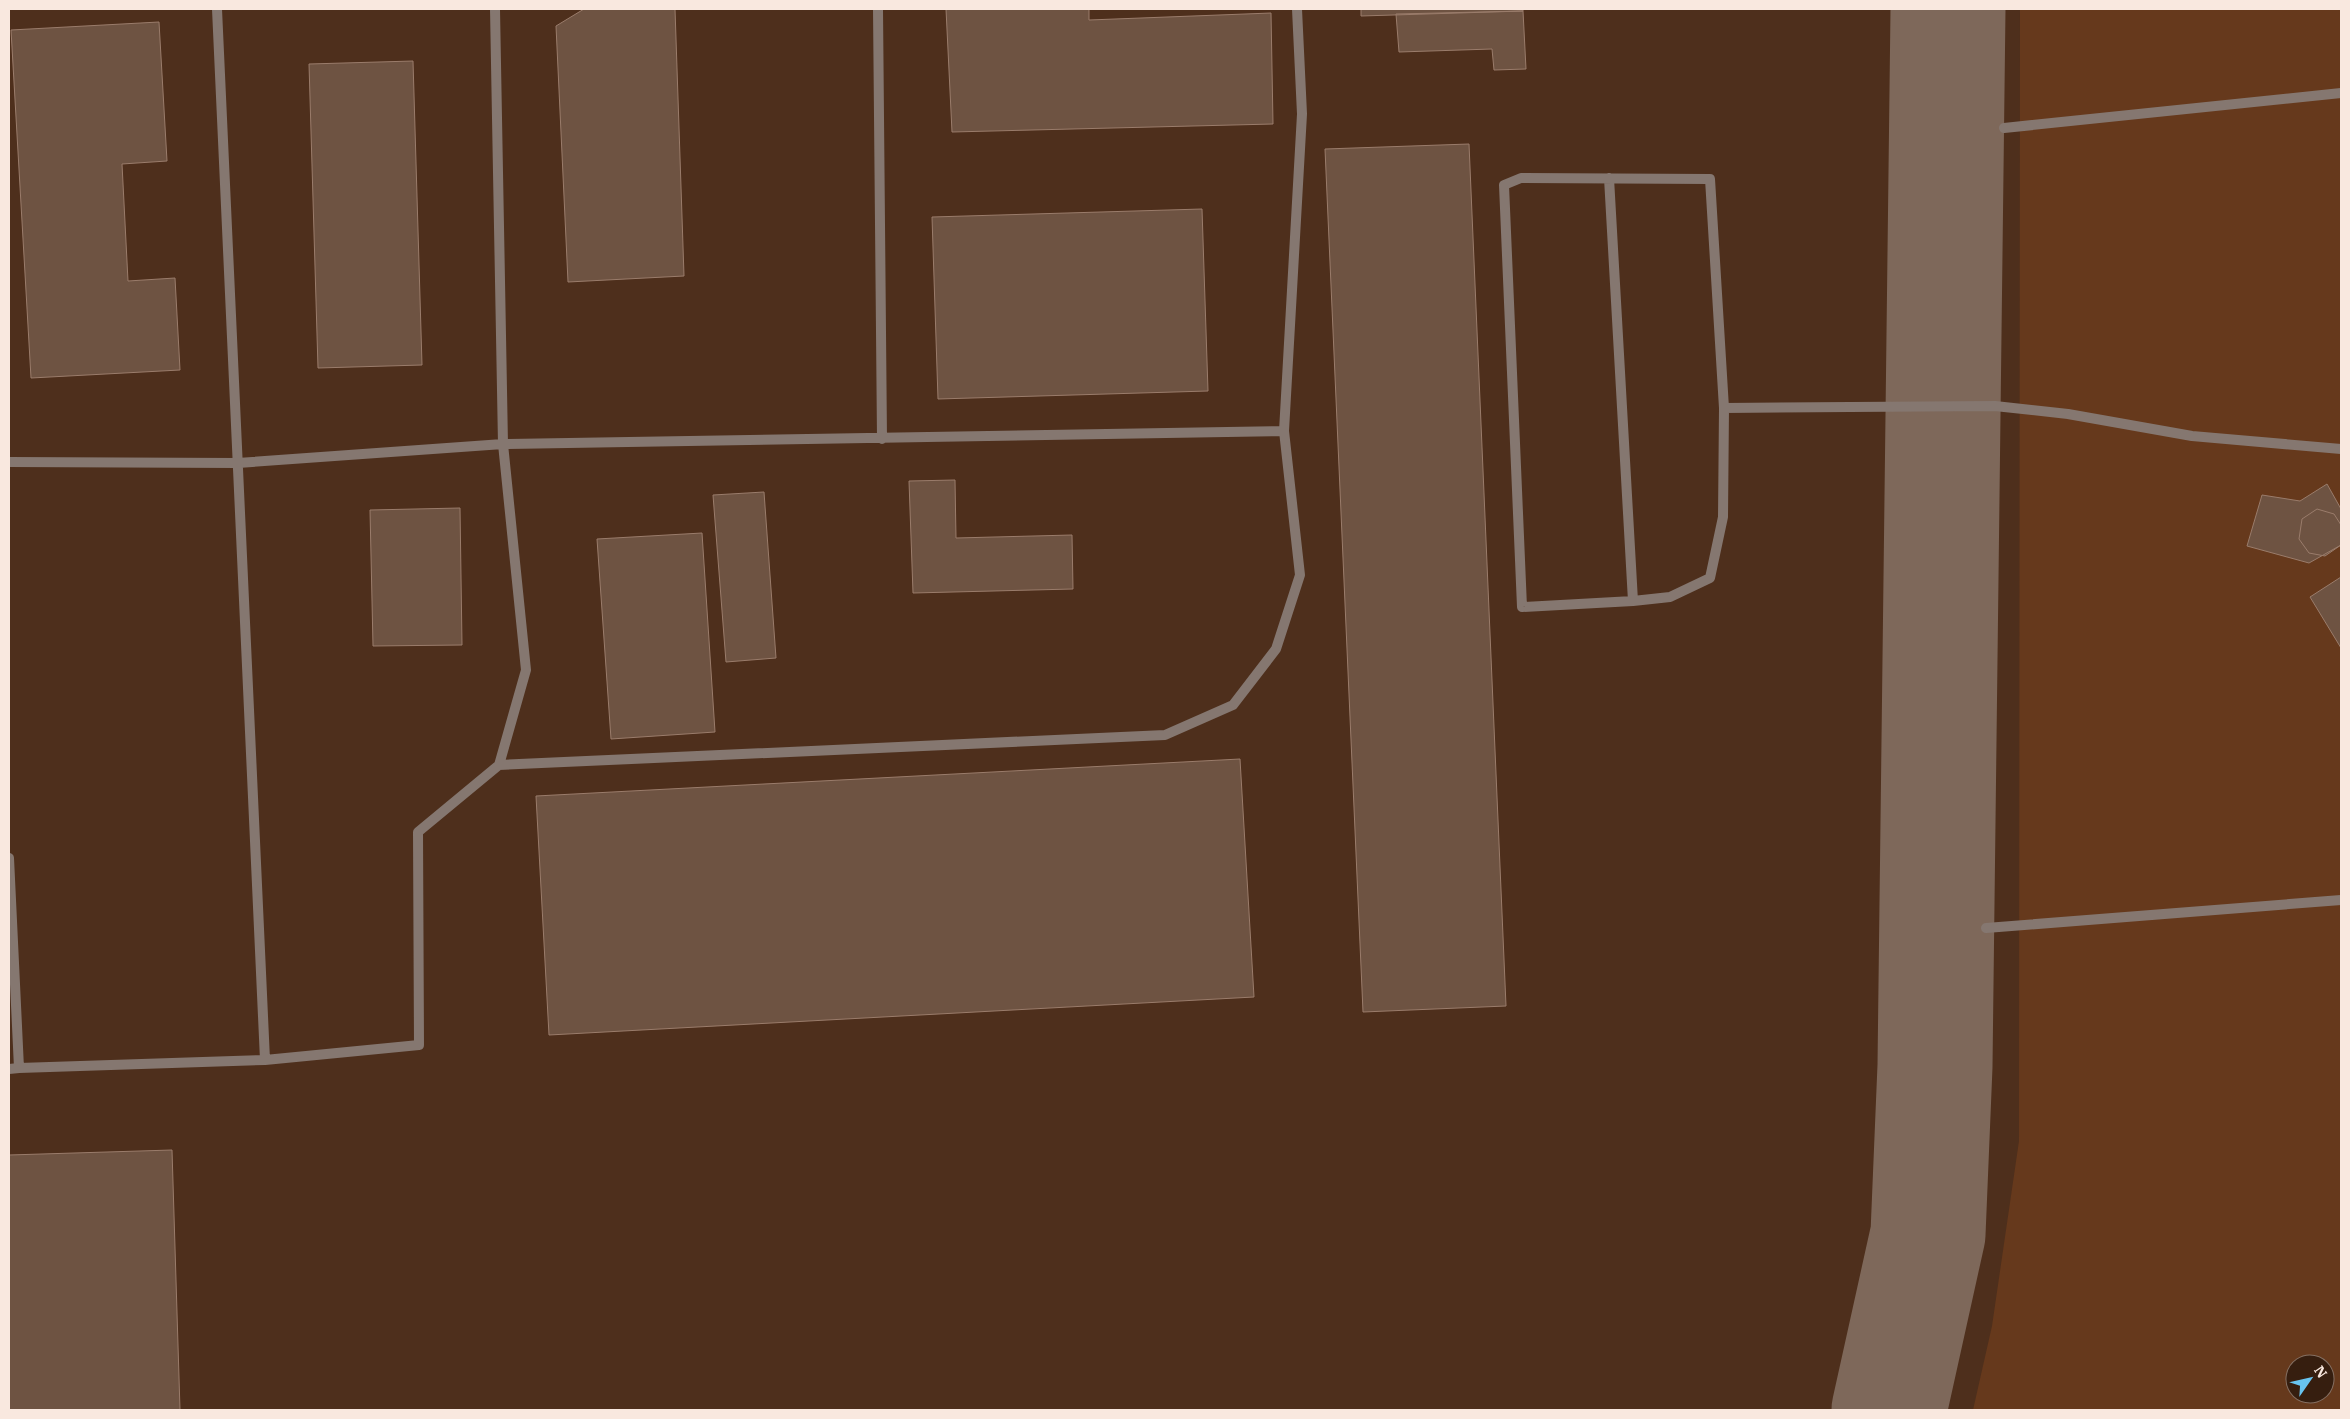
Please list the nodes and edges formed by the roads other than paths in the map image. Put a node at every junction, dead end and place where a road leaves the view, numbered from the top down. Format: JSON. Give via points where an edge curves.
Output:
{"nodes":[{"id":1,"x":217,"y":9,"type":"edge"},
{"id":2,"x":494,"y":9,"type":"edge"},
{"id":3,"x":878,"y":9,"type":"edge"},
{"id":4,"x":1297,"y":9,"type":"edge"},
{"id":5,"x":2341,"y":93,"type":"edge"},
{"id":6,"x":2004,"y":128,"type":"dead end"},
{"id":7,"x":1609,"y":178,"type":"junction"},
{"id":8,"x":1724,"y":408,"type":"junction"},
{"id":9,"x":1284,"y":431,"type":"junction"},
{"id":10,"x":882,"y":439,"type":"junction"},
{"id":11,"x":503,"y":444,"type":"junction"},
{"id":12,"x":2341,"y":449,"type":"edge"},
{"id":13,"x":9,"y":462,"type":"edge"},
{"id":14,"x":238,"y":463,"type":"junction"},
{"id":15,"x":1633,"y":601,"type":"junction"},
{"id":16,"x":499,"y":765,"type":"junction"},
{"id":17,"x":9,"y":858,"type":"edge"},
{"id":18,"x":2341,"y":900,"type":"edge"},
{"id":19,"x":1986,"y":928,"type":"dead end"},
{"id":20,"x":265,"y":1060,"type":"junction"},
{"id":21,"x":14,"y":1069,"type":"edge"}],
"edges":[{"from":1,"to":14,"type":"lane"},
{"from":2,"to":11,"type":"lane"},
{"from":3,"to":10,"type":"lane"},
{"from":4,"to":9,"type":"lane","via":[[1302,114]]},
{"from":5,"to":6,"type":"lane"},
{"from":7,"to":8,"type":"lane","via":[[1710,178]]},
{"from":7,"to":15,"type":"lane"},
{"from":7,"to":15,"type":"lane","via":[[1521,178],[1504,185],[1522,607]]},
{"from":8,"to":12,"type":"lane","via":[[1995,406],[2068,414],[2192,436]]},
{"from":8,"to":15,"type":"lane","via":[[1723,517],[1710,578],[1670,597]]},
{"from":9,"to":10,"type":"lane"},
{"from":9,"to":16,"type":"lane","via":[[1300,575],[1276,649],[1233,705],[1165,735]]},
{"from":10,"to":11,"type":"lane"},
{"from":11,"to":14,"type":"lane"},
{"from":11,"to":16,"type":"lane","via":[[526,670]]},
{"from":13,"to":14,"type":"lane"},
{"from":14,"to":20,"type":"lane"},
{"from":16,"to":20,"type":"lane","via":[[418,832],[419,1045]]},
{"from":17,"to":21,"type":"lane"},
{"from":18,"to":19,"type":"lane"},
{"from":20,"to":21,"type":"lane"}]}
